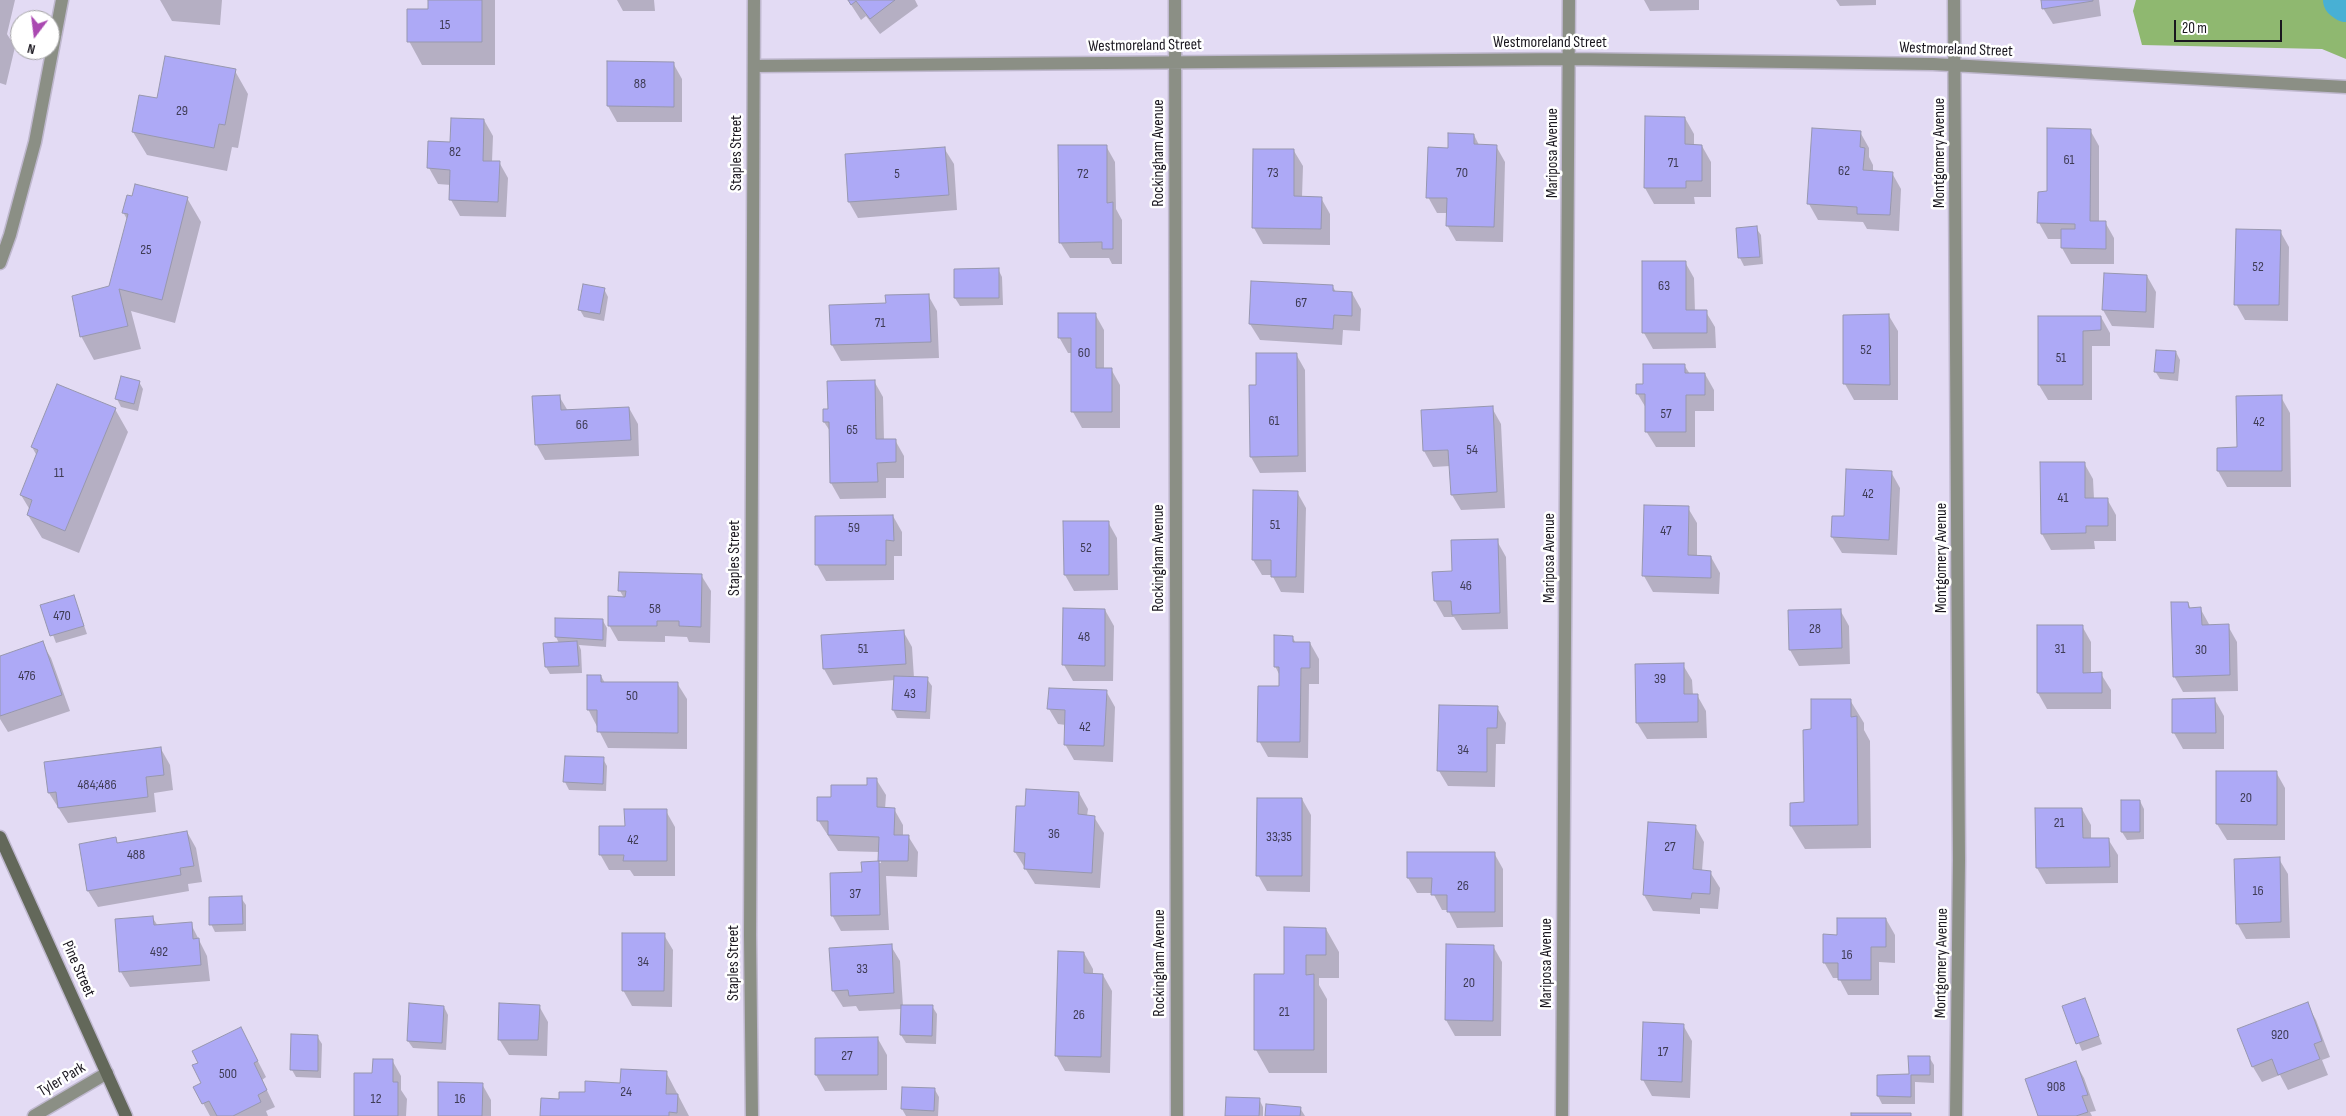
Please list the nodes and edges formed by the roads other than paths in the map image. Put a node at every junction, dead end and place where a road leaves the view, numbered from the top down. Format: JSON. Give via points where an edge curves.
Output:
{"nodes":[{"id":1,"x":62,"y":0,"type":"edge"},
{"id":2,"x":754,"y":0,"type":"edge"},
{"id":3,"x":1175,"y":0,"type":"edge"},
{"id":4,"x":1569,"y":0,"type":"edge"},
{"id":5,"x":1954,"y":0,"type":"edge"},
{"id":6,"x":1570,"y":59,"type":"junction"},
{"id":7,"x":1175,"y":61,"type":"junction"},
{"id":8,"x":1956,"y":65,"type":"junction"},
{"id":9,"x":754,"y":66,"type":"junction"},
{"id":10,"x":2346,"y":86,"type":"edge"},
{"id":11,"x":0,"y":263,"type":"edge"},
{"id":12,"x":0,"y":836,"type":"edge"},
{"id":13,"x":107,"y":1073,"type":"junction"},
{"id":14,"x":34,"y":1116,"type":"edge"},
{"id":15,"x":126,"y":1116,"type":"edge"},
{"id":16,"x":752,"y":1116,"type":"edge"},
{"id":17,"x":1176,"y":1116,"type":"edge"},
{"id":18,"x":1562,"y":1116,"type":"edge"},
{"id":19,"x":1956,"y":1116,"type":"edge"}],
"edges":[{"from":1,"to":11,"type":"street","via":[[35,142]]},
{"from":2,"to":9,"type":"street","name":"Staples Street"},
{"from":3,"to":7,"type":"street","name":"Rockingham Avenue"},
{"from":4,"to":6,"type":"street","name":"Mariposa Avenue"},
{"from":5,"to":8,"type":"street","name":"Montgomery Avenue"},
{"from":6,"to":7,"type":"street","name":"Westmoreland Street"},
{"from":6,"to":8,"type":"street","name":"Westmoreland Street"},
{"from":6,"to":18,"type":"street","name":"Mariposa Avenue"},
{"from":7,"to":9,"type":"street","name":"Westmoreland Street"},
{"from":7,"to":17,"type":"street","name":"Rockingham Avenue"},
{"from":8,"to":10,"type":"street","name":"Westmoreland Street"},
{"from":8,"to":19,"type":"street","name":"Montgomery Avenue","via":[[1959,840]]},
{"from":9,"to":16,"type":"street","name":"Staples Street"},
{"from":12,"to":13,"type":"street","name":"Pine Street"},
{"from":13,"to":14,"type":"street","name":"Tyler Park"},
{"from":13,"to":15,"type":"street","name":"Pine Street"}]}
